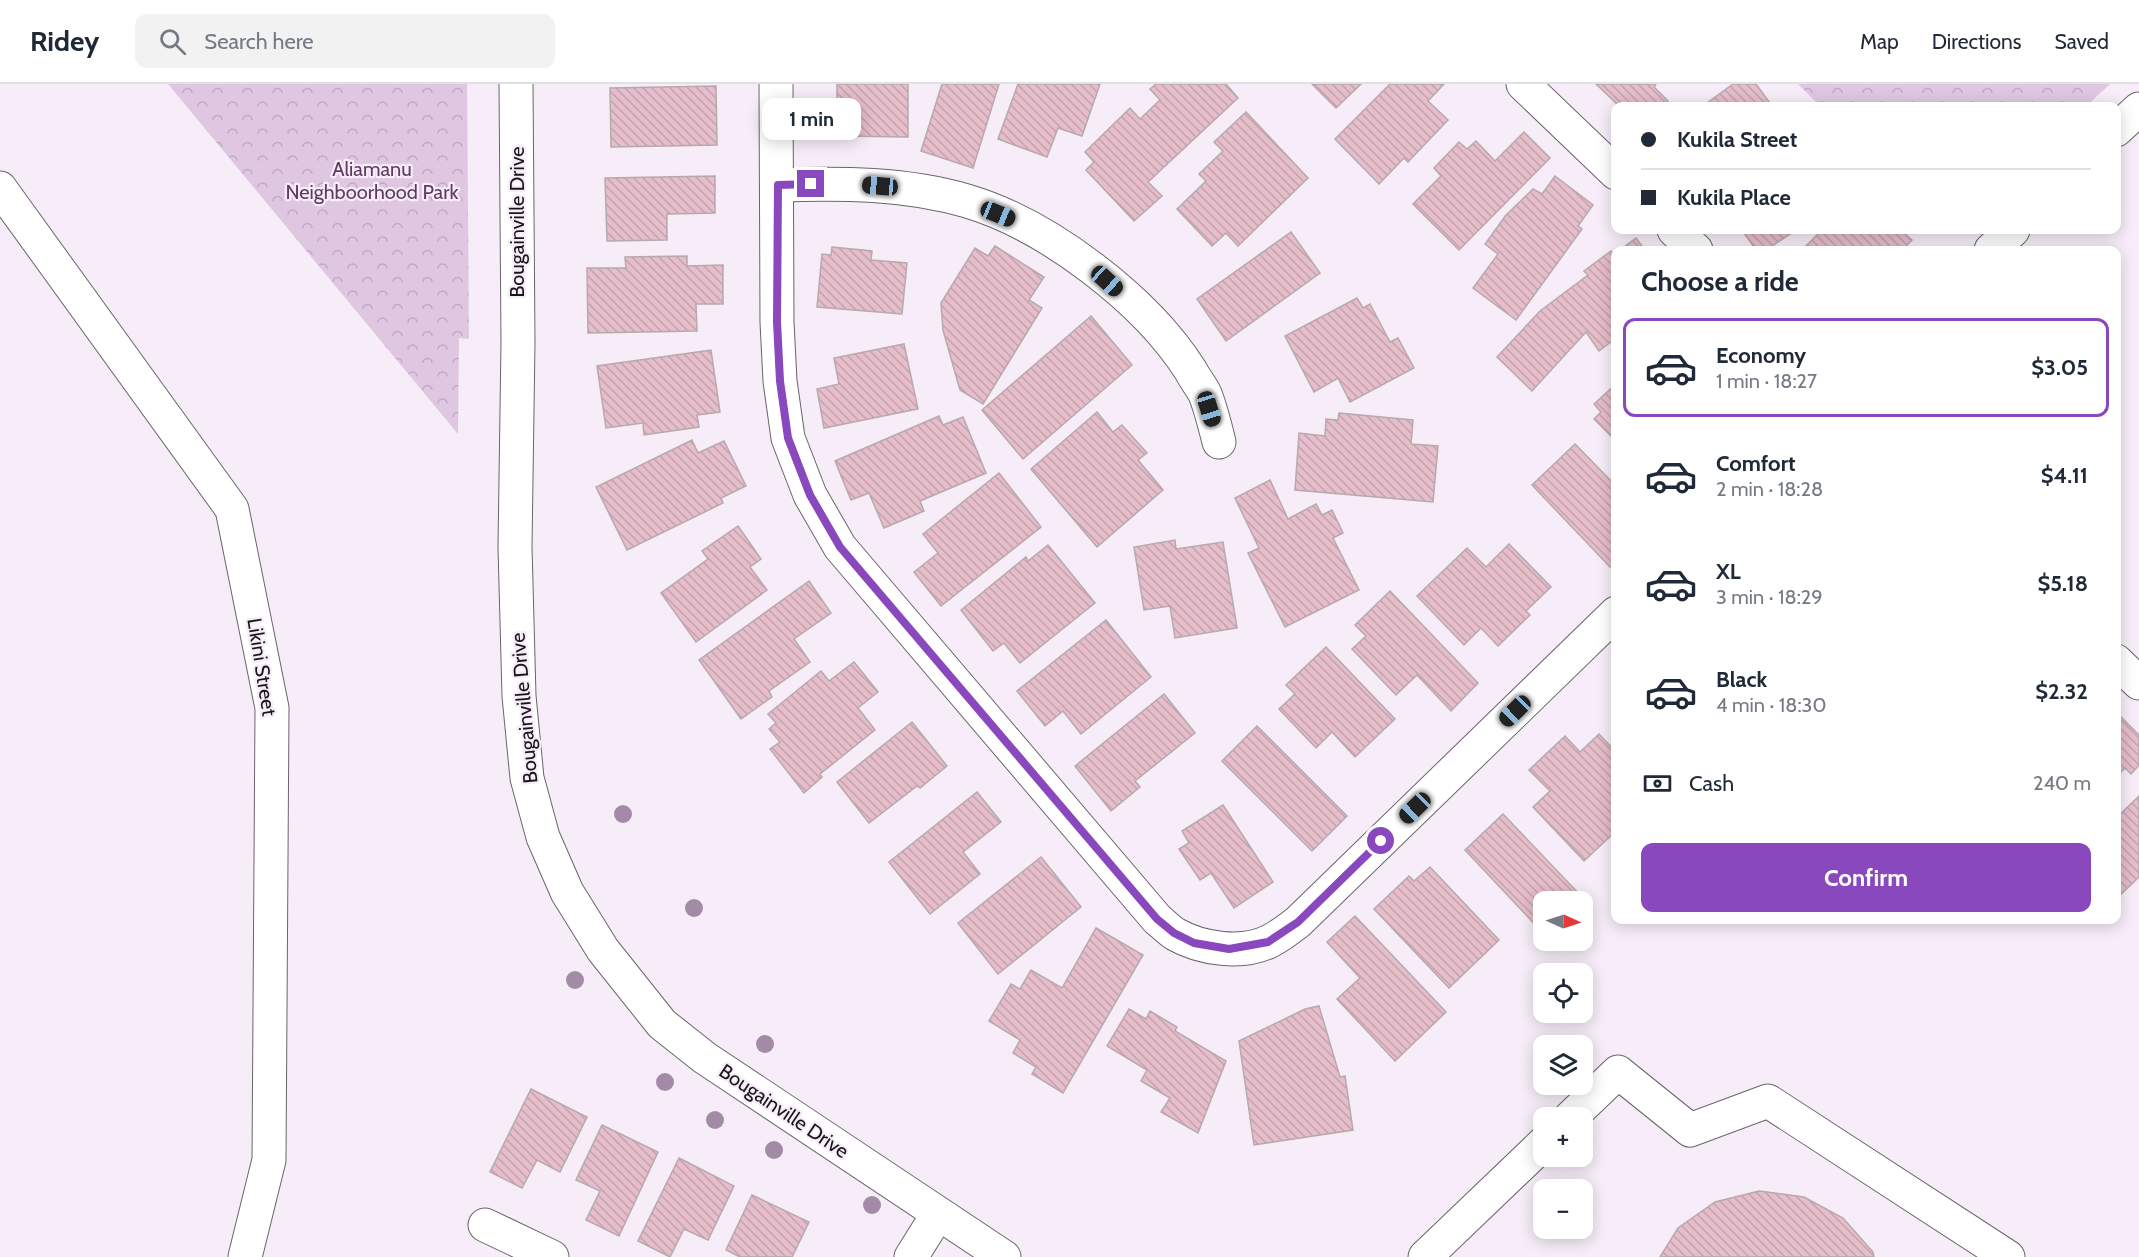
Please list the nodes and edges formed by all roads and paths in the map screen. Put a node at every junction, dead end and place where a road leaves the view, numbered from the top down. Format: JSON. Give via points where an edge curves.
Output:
{"nodes":[{"id":1,"x":516,"y":84,"type":"edge"},
{"id":2,"x":776,"y":84,"type":"edge"},
{"id":3,"x":1523,"y":84,"type":"edge"},
{"id":4,"x":1611,"y":168,"type":"edge"},
{"id":5,"x":778,"y":185,"type":"junction"},
{"id":6,"x":0,"y":189,"type":"edge"},
{"id":7,"x":1678,"y":234,"type":"edge"},
{"id":8,"x":2009,"y":234,"type":"edge"},
{"id":9,"x":1692,"y":246,"type":"edge"},
{"id":10,"x":1995,"y":246,"type":"edge"},
{"id":11,"x":1220,"y":442,"type":"dead end"},
{"id":12,"x":1611,"y":618,"type":"edge"},
{"id":13,"x":2121,"y":667,"type":"edge"},
{"id":14,"x":2139,"y":683,"type":"edge"},
{"id":15,"x":1581,"y":1107,"type":"edge"},
{"id":16,"x":1533,"y":1154,"type":"edge"},
{"id":17,"x":938,"y":1214,"type":"junction"},
{"id":18,"x":485,"y":1225,"type":"dead end"},
{"id":19,"x":245,"y":1257,"type":"edge"},
{"id":20,"x":552,"y":1257,"type":"edge"},
{"id":21,"x":911,"y":1257,"type":"edge"},
{"id":22,"x":1004,"y":1257,"type":"edge"},
{"id":23,"x":1425,"y":1257,"type":"edge"},
{"id":24,"x":2008,"y":1257,"type":"edge"}],
"edges":[{"from":1,"to":17,"type":"street","name":"Bougainville Drive","via":[[515,547],[519,696],[527,777],[543,837],[567,892],[603,950],[662,1024],[705,1058]]},
{"from":2,"to":5,"type":"street"},
{"from":3,"to":4,"type":"street"},
{"from":5,"to":11,"type":"street","via":[[843,183],[899,188],[967,201],[1014,220],[1062,247],[1146,316],[1179,354],[1204,393]]},
{"from":5,"to":12,"type":"street","via":[[780,381],[788,438],[810,495],[840,547],[1157,919],[1174,933],[1194,943],[1229,949],[1268,942],[1283,933]]},
{"from":6,"to":19,"type":"street","name":"Likini Street","via":[[232,509],[272,708],[269,1160]]},
{"from":7,"to":9,"type":"street"},
{"from":8,"to":10,"type":"street"},
{"from":13,"to":14,"type":"street"},
{"from":15,"to":24,"type":"street","via":[[1618,1072],[1690,1130],[1768,1101]]},
{"from":16,"to":23,"type":"street"},
{"from":17,"to":21,"type":"street"},
{"from":17,"to":22,"type":"street","name":"Bougainville Drive"},
{"from":18,"to":20,"type":"street"}]}
